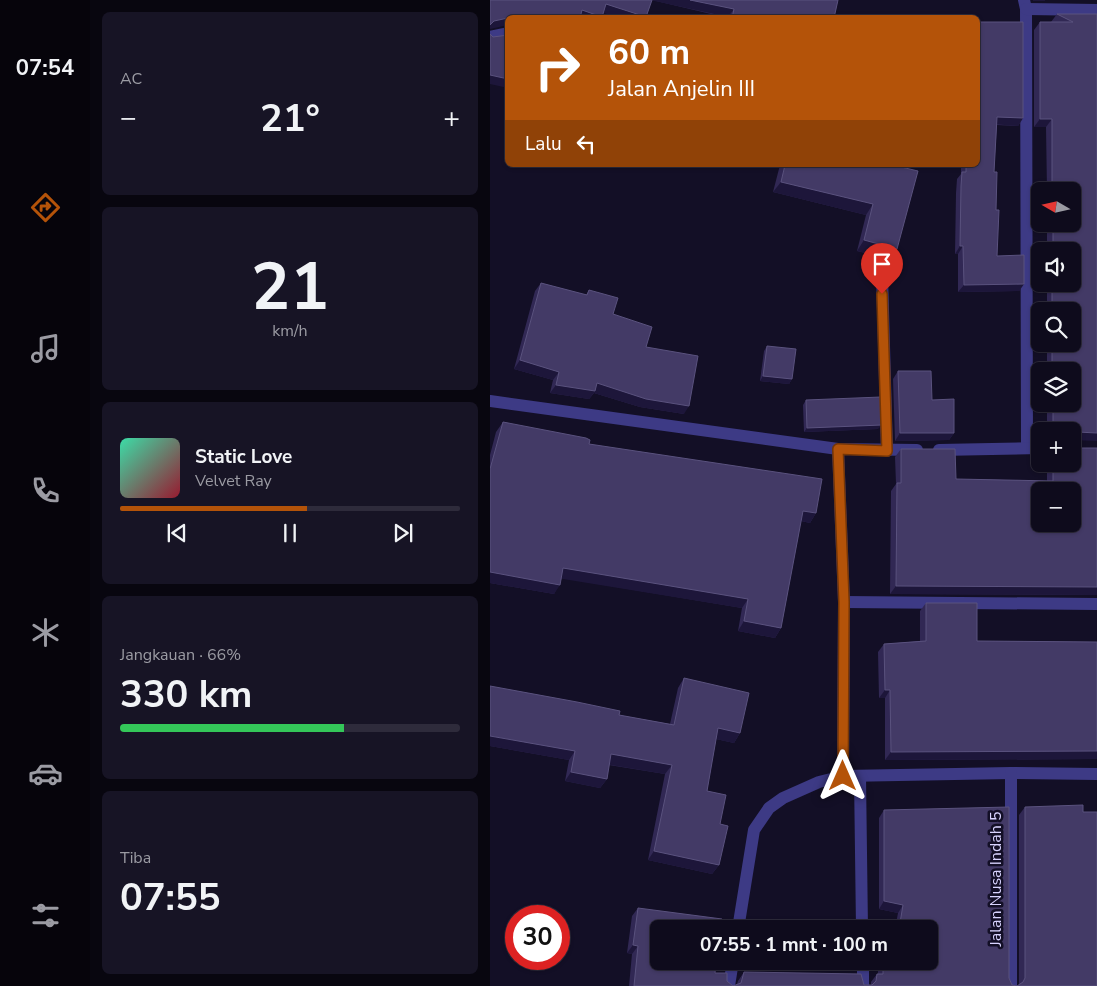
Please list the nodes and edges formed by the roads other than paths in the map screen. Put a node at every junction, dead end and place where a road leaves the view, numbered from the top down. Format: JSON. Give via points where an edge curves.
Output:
{"nodes":[{"id":1,"x":1025,"y":4,"type":"edge"},
{"id":2,"x":1097,"y":10,"type":"edge"},
{"id":3,"x":505,"y":34,"type":"edge"},
{"id":4,"x":490,"y":37,"type":"edge"},
{"id":5,"x":882,"y":275,"type":"dead end"},
{"id":6,"x":490,"y":401,"type":"edge"},
{"id":7,"x":1027,"y":448,"type":"junction"},
{"id":8,"x":1031,"y":448,"type":"edge"},
{"id":9,"x":838,"y":449,"type":"junction"},
{"id":10,"x":887,"y":451,"type":"junction"},
{"id":11,"x":844,"y":602,"type":"junction"},
{"id":12,"x":1097,"y":604,"type":"edge"},
{"id":13,"x":1011,"y":773,"type":"junction"},
{"id":14,"x":1097,"y":774,"type":"edge"},
{"id":15,"x":843,"y":776,"type":"junction"},
{"id":16,"x":860,"y":776,"type":"junction"},
{"id":17,"x":739,"y":920,"type":"edge"},
{"id":18,"x":862,"y":920,"type":"edge"},
{"id":19,"x":732,"y":970,"type":"edge"},
{"id":20,"x":863,"y":970,"type":"edge"},
{"id":21,"x":729,"y":986,"type":"edge"},
{"id":22,"x":863,"y":986,"type":"edge"},
{"id":23,"x":1011,"y":986,"type":"edge"}],
"edges":[{"from":1,"to":2,"type":"street"},
{"from":1,"to":7,"type":"street"},
{"from":3,"to":4,"type":"street"},
{"from":5,"to":10,"type":"street"},
{"from":6,"to":9,"type":"street"},
{"from":7,"to":8,"type":"street"},
{"from":7,"to":10,"type":"street"},
{"from":9,"to":10,"type":"street"},
{"from":9,"to":11,"type":"street"},
{"from":11,"to":12,"type":"street"},
{"from":11,"to":15,"type":"street"},
{"from":13,"to":14,"type":"street"},
{"from":13,"to":16,"type":"street"},
{"from":13,"to":23,"type":"street","name":"Jalan Nusa Indah 5"},
{"from":15,"to":16,"type":"street"},
{"from":15,"to":17,"type":"street","via":[[819,782],[768,808],[754,830]]},
{"from":16,"to":18,"type":"street"},
{"from":19,"to":21,"type":"street"},
{"from":20,"to":22,"type":"street"}]}
